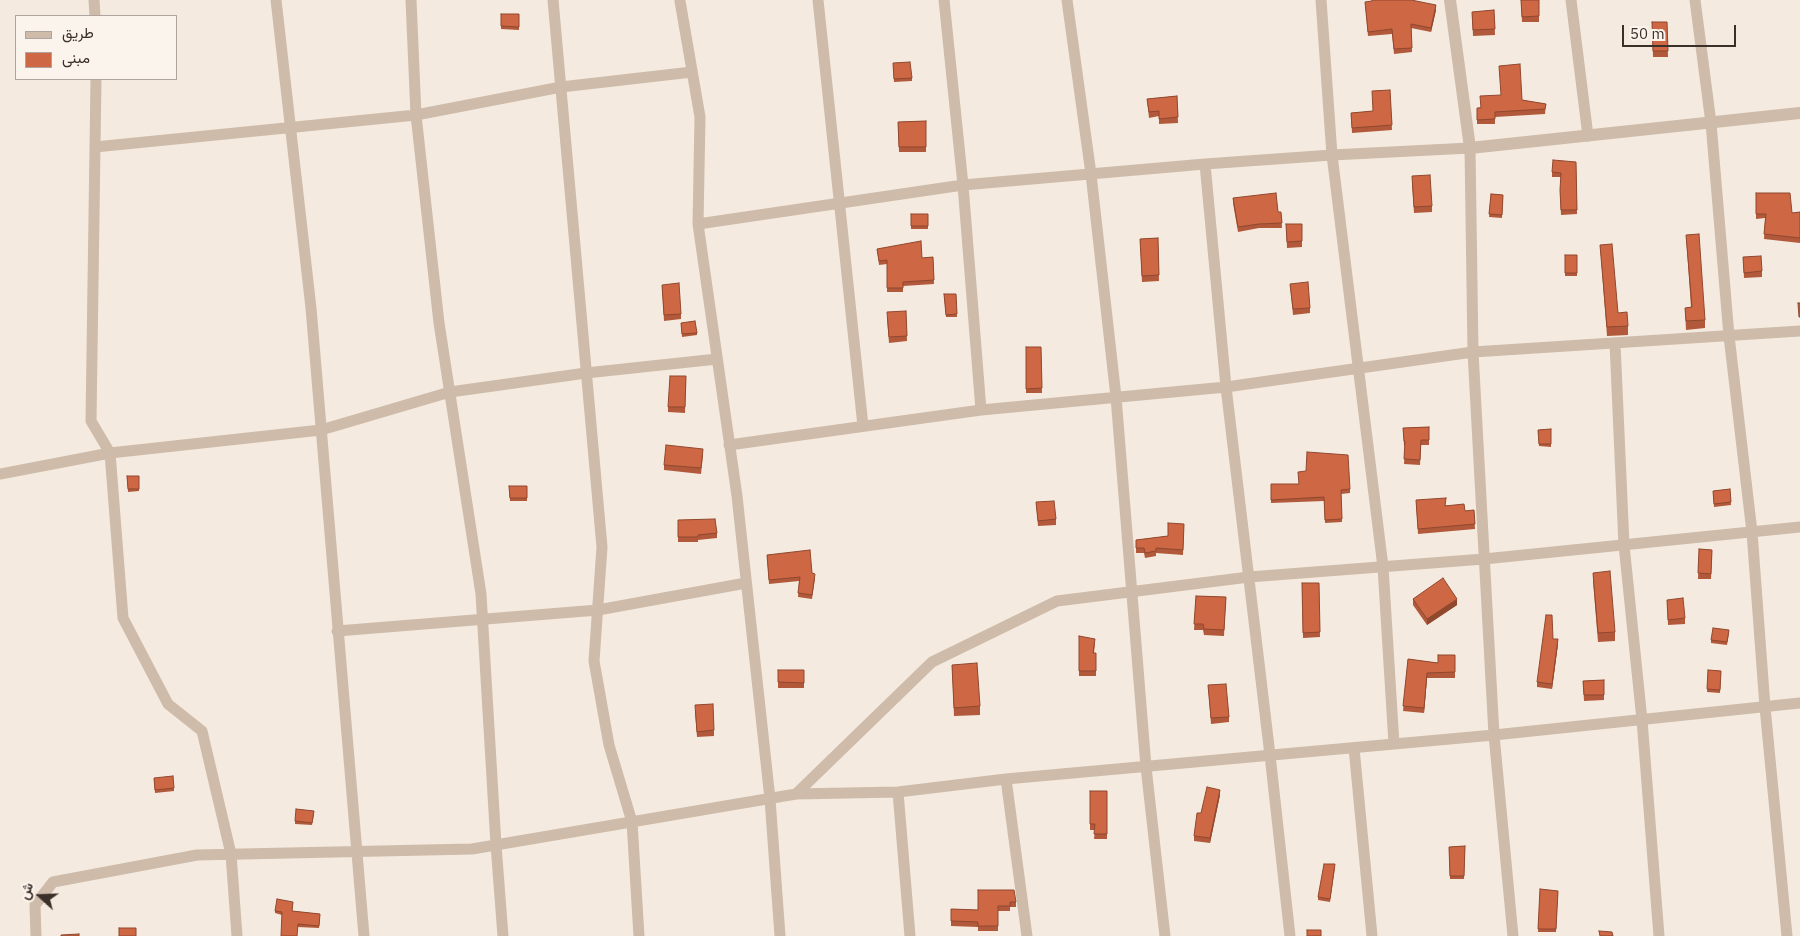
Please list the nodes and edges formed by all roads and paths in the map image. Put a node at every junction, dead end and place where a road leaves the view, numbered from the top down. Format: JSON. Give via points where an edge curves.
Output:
{"nodes":[{"id":1,"x":94,"y":0,"type":"edge"},
{"id":2,"x":276,"y":0,"type":"edge"},
{"id":3,"x":411,"y":0,"type":"edge"},
{"id":4,"x":552,"y":0,"type":"edge"},
{"id":5,"x":683,"y":0,"type":"edge"},
{"id":6,"x":818,"y":0,"type":"edge"},
{"id":7,"x":944,"y":0,"type":"edge"},
{"id":8,"x":1067,"y":0,"type":"edge"},
{"id":9,"x":1321,"y":0,"type":"edge"},
{"id":10,"x":1450,"y":0,"type":"edge"},
{"id":11,"x":1572,"y":0,"type":"edge"},
{"id":12,"x":1696,"y":0,"type":"edge"},
{"id":13,"x":95,"y":15,"type":"edge"},
{"id":14,"x":692,"y":72,"type":"junction"},
{"id":15,"x":96,"y":80,"type":"edge"},
{"id":16,"x":560,"y":87,"type":"junction"},
{"id":17,"x":1800,"y":113,"type":"edge"},
{"id":18,"x":416,"y":115,"type":"junction"},
{"id":19,"x":1710,"y":123,"type":"junction"},
{"id":20,"x":291,"y":128,"type":"junction"},
{"id":21,"x":1588,"y":136,"type":"junction"},
{"id":22,"x":95,"y":147,"type":"junction"},
{"id":23,"x":1470,"y":148,"type":"junction"},
{"id":24,"x":1332,"y":155,"type":"junction"},
{"id":25,"x":1205,"y":164,"type":"junction"},
{"id":26,"x":1091,"y":174,"type":"junction"},
{"id":27,"x":963,"y":185,"type":"junction"},
{"id":28,"x":839,"y":203,"type":"junction"},
{"id":29,"x":698,"y":224,"type":"junction"},
{"id":30,"x":1800,"y":331,"type":"edge"},
{"id":31,"x":1729,"y":336,"type":"junction"},
{"id":32,"x":1615,"y":343,"type":"junction"},
{"id":33,"x":1473,"y":352,"type":"junction"},
{"id":34,"x":717,"y":359,"type":"junction"},
{"id":35,"x":1357,"y":369,"type":"junction"},
{"id":36,"x":586,"y":373,"type":"junction"},
{"id":37,"x":1226,"y":387,"type":"junction"},
{"id":38,"x":450,"y":392,"type":"junction"},
{"id":39,"x":1116,"y":397,"type":"junction"},
{"id":40,"x":981,"y":410,"type":"junction"},
{"id":41,"x":862,"y":426,"type":"junction"},
{"id":42,"x":321,"y":430,"type":"junction"},
{"id":43,"x":729,"y":445,"type":"junction"},
{"id":44,"x":110,"y":453,"type":"junction"},
{"id":45,"x":0,"y":474,"type":"edge"},
{"id":46,"x":1800,"y":527,"type":"edge"},
{"id":47,"x":1752,"y":532,"type":"junction"},
{"id":48,"x":1624,"y":545,"type":"junction"},
{"id":49,"x":1484,"y":559,"type":"junction"},
{"id":50,"x":1383,"y":567,"type":"junction"},
{"id":51,"x":1249,"y":577,"type":"junction"},
{"id":52,"x":746,"y":583,"type":"junction"},
{"id":53,"x":1132,"y":592,"type":"junction"},
{"id":54,"x":598,"y":610,"type":"junction"},
{"id":55,"x":482,"y":620,"type":"junction"},
{"id":56,"x":338,"y":632,"type":"junction"},
{"id":57,"x":1800,"y":703,"type":"edge"},
{"id":58,"x":1765,"y":707,"type":"junction"},
{"id":59,"x":1642,"y":720,"type":"junction"},
{"id":60,"x":1494,"y":735,"type":"junction"},
{"id":61,"x":1394,"y":744,"type":"junction"},
{"id":62,"x":1354,"y":748,"type":"junction"},
{"id":63,"x":1270,"y":755,"type":"junction"},
{"id":64,"x":1146,"y":767,"type":"junction"},
{"id":65,"x":1006,"y":779,"type":"junction"},
{"id":66,"x":898,"y":792,"type":"junction"},
{"id":67,"x":796,"y":794,"type":"junction"},
{"id":68,"x":770,"y":798,"type":"junction"},
{"id":69,"x":632,"y":822,"type":"junction"},
{"id":70,"x":496,"y":844,"type":"junction"},
{"id":71,"x":356,"y":852,"type":"junction"},
{"id":72,"x":231,"y":854,"type":"junction"},
{"id":73,"x":36,"y":936,"type":"edge"},
{"id":74,"x":238,"y":936,"type":"edge"},
{"id":75,"x":364,"y":936,"type":"edge"},
{"id":76,"x":503,"y":936,"type":"edge"},
{"id":77,"x":639,"y":936,"type":"edge"},
{"id":78,"x":780,"y":936,"type":"edge"},
{"id":79,"x":910,"y":936,"type":"edge"},
{"id":80,"x":1027,"y":936,"type":"edge"},
{"id":81,"x":1165,"y":936,"type":"edge"},
{"id":82,"x":1290,"y":936,"type":"edge"},
{"id":83,"x":1372,"y":936,"type":"edge"},
{"id":84,"x":1513,"y":936,"type":"edge"},
{"id":85,"x":1659,"y":936,"type":"edge"},
{"id":86,"x":1787,"y":936,"type":"edge"}],
"edges":[{"from":1,"to":13,"type":"street"},
{"from":2,"to":20,"type":"street"},
{"from":3,"to":18,"type":"street"},
{"from":4,"to":16,"type":"street"},
{"from":5,"to":14,"type":"street"},
{"from":6,"to":28,"type":"street"},
{"from":7,"to":27,"type":"street"},
{"from":8,"to":26,"type":"street"},
{"from":9,"to":24,"type":"street"},
{"from":10,"to":23,"type":"street"},
{"from":11,"to":21,"type":"street"},
{"from":12,"to":19,"type":"street"},
{"from":14,"to":16,"type":"street"},
{"from":14,"to":29,"type":"street","via":[[700,117]]},
{"from":15,"to":22,"type":"street"},
{"from":16,"to":18,"type":"street"},
{"from":16,"to":36,"type":"street"},
{"from":17,"to":19,"type":"street"},
{"from":18,"to":20,"type":"street"},
{"from":18,"to":38,"type":"street","via":[[439,323]]},
{"from":19,"to":21,"type":"street"},
{"from":19,"to":31,"type":"street"},
{"from":20,"to":22,"type":"street"},
{"from":20,"to":42,"type":"street"},
{"from":21,"to":23,"type":"street"},
{"from":22,"to":44,"type":"street","via":[[91,421]]},
{"from":23,"to":24,"type":"street"},
{"from":23,"to":33,"type":"street"},
{"from":24,"to":25,"type":"street"},
{"from":24,"to":35,"type":"street"},
{"from":25,"to":26,"type":"street"},
{"from":25,"to":37,"type":"street"},
{"from":26,"to":27,"type":"street"},
{"from":26,"to":39,"type":"street"},
{"from":27,"to":28,"type":"street"},
{"from":27,"to":40,"type":"street"},
{"from":28,"to":29,"type":"street"},
{"from":28,"to":41,"type":"street"},
{"from":29,"to":34,"type":"street"},
{"from":30,"to":31,"type":"street"},
{"from":31,"to":32,"type":"street"},
{"from":31,"to":47,"type":"street"},
{"from":32,"to":33,"type":"street"},
{"from":32,"to":48,"type":"street"},
{"from":33,"to":35,"type":"street"},
{"from":33,"to":49,"type":"street"},
{"from":34,"to":36,"type":"street"},
{"from":34,"to":43,"type":"street"},
{"from":35,"to":37,"type":"street"},
{"from":35,"to":50,"type":"street"},
{"from":36,"to":38,"type":"street"},
{"from":36,"to":54,"type":"street","via":[[602,547]]},
{"from":37,"to":39,"type":"street"},
{"from":37,"to":51,"type":"street"},
{"from":38,"to":42,"type":"street"},
{"from":38,"to":55,"type":"street","via":[[481,594]]},
{"from":39,"to":40,"type":"street"},
{"from":39,"to":53,"type":"street"},
{"from":40,"to":41,"type":"street"},
{"from":41,"to":43,"type":"street"},
{"from":42,"to":44,"type":"street"},
{"from":42,"to":56,"type":"street"},
{"from":43,"to":52,"type":"street"},
{"from":44,"to":45,"type":"street"},
{"from":44,"to":72,"type":"street","via":[[124,618],[168,704],[202,731]]},
{"from":46,"to":47,"type":"street"},
{"from":47,"to":48,"type":"street"},
{"from":47,"to":58,"type":"street"},
{"from":48,"to":49,"type":"street"},
{"from":48,"to":59,"type":"street"},
{"from":49,"to":50,"type":"street"},
{"from":49,"to":60,"type":"street"},
{"from":50,"to":51,"type":"street"},
{"from":50,"to":61,"type":"street"},
{"from":51,"to":53,"type":"street"},
{"from":51,"to":63,"type":"street"},
{"from":52,"to":54,"type":"street"},
{"from":52,"to":68,"type":"street"},
{"from":53,"to":64,"type":"street"},
{"from":53,"to":67,"type":"street","via":[[1057,601],[932,662]]},
{"from":54,"to":55,"type":"street"},
{"from":54,"to":69,"type":"street","via":[[594,661],[609,745]]},
{"from":55,"to":56,"type":"street"},
{"from":55,"to":70,"type":"street"},
{"from":56,"to":71,"type":"street"},
{"from":57,"to":58,"type":"street"},
{"from":58,"to":59,"type":"street"},
{"from":58,"to":86,"type":"street"},
{"from":59,"to":60,"type":"street"},
{"from":59,"to":85,"type":"street"},
{"from":60,"to":61,"type":"street"},
{"from":60,"to":84,"type":"street"},
{"from":61,"to":62,"type":"street"},
{"from":62,"to":63,"type":"street"},
{"from":62,"to":83,"type":"street"},
{"from":63,"to":64,"type":"street"},
{"from":63,"to":82,"type":"street"},
{"from":64,"to":65,"type":"street"},
{"from":64,"to":81,"type":"street"},
{"from":65,"to":66,"type":"street"},
{"from":65,"to":80,"type":"street"},
{"from":66,"to":67,"type":"street"},
{"from":66,"to":79,"type":"street"},
{"from":67,"to":68,"type":"street"},
{"from":68,"to":69,"type":"street"},
{"from":68,"to":78,"type":"street"},
{"from":69,"to":70,"type":"street"},
{"from":69,"to":77,"type":"street"},
{"from":70,"to":71,"type":"street","via":[[472,849]]},
{"from":70,"to":76,"type":"street"},
{"from":71,"to":72,"type":"street"},
{"from":71,"to":75,"type":"street"},
{"from":72,"to":73,"type":"street","via":[[197,855],[53,882],[35,905]]},
{"from":72,"to":74,"type":"street"}]}
